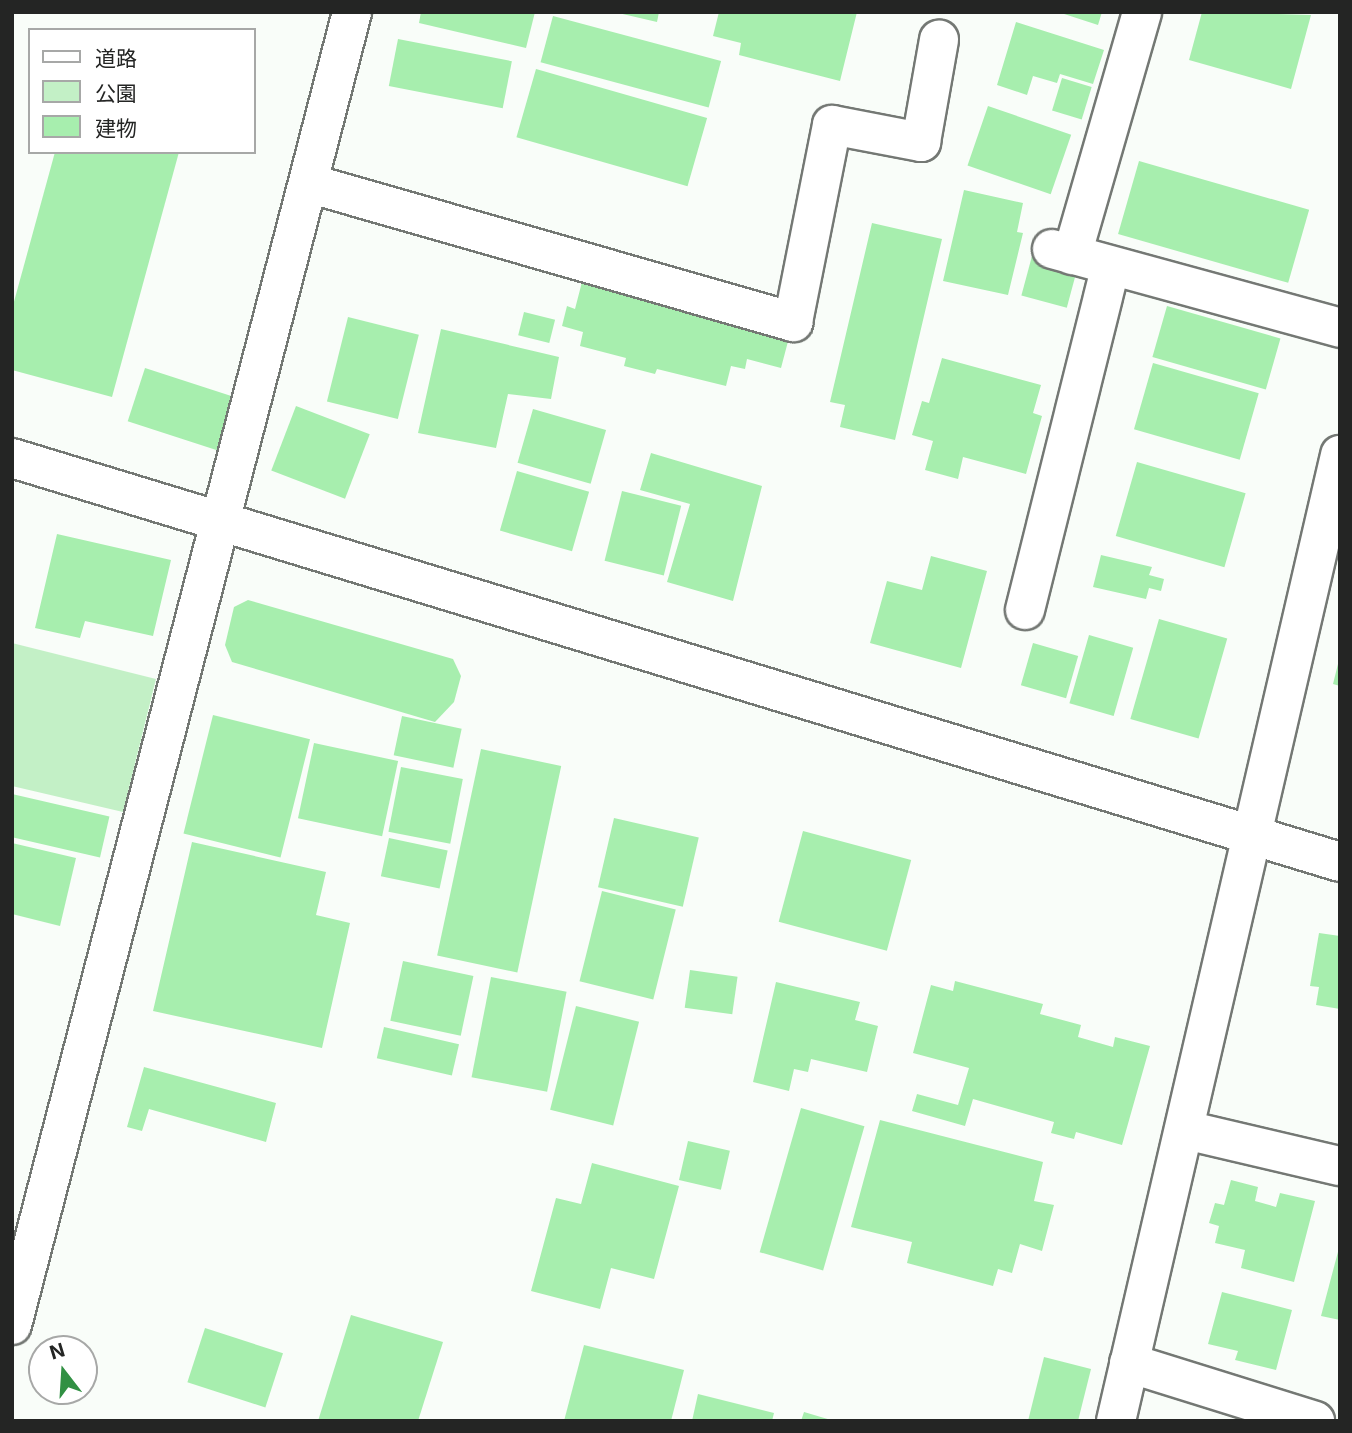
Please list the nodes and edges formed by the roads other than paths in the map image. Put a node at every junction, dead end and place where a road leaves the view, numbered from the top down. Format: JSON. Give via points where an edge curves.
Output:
{"nodes":[{"id":1,"x":352,"y":12,"type":"edge"},
{"id":2,"x":1142,"y":12,"type":"edge"},
{"id":3,"x":939,"y":40,"type":"dead end"},
{"id":4,"x":308,"y":183,"type":"junction"},
{"id":5,"x":1111,"y":268,"type":"junction"},
{"id":6,"x":1340,"y":328,"type":"edge"},
{"id":7,"x":1340,"y":455,"type":"edge"},
{"id":8,"x":12,"y":458,"type":"edge"},
{"id":9,"x":222,"y":519,"type":"junction"},
{"id":10,"x":1025,"y":610,"type":"dead end"},
{"id":11,"x":1253,"y":837,"type":"junction"},
{"id":12,"x":1340,"y":862,"type":"edge"},
{"id":13,"x":1186,"y":1130,"type":"junction"},
{"id":14,"x":1340,"y":1166,"type":"edge"},
{"id":15,"x":12,"y":1325,"type":"edge"},
{"id":16,"x":1129,"y":1363,"type":"junction"},
{"id":17,"x":1116,"y":1421,"type":"edge"},
{"id":18,"x":1315,"y":1421,"type":"edge"}],
"edges":[{"from":1,"to":4,"type":"street"},
{"from":2,"to":5,"type":"street","via":[[1062,252]]},
{"from":3,"to":4,"type":"street","via":[[921,142],[832,125],[793,322]]},
{"from":4,"to":9,"type":"street"},
{"from":5,"to":6,"type":"street"},
{"from":5,"to":10,"type":"street"},
{"from":7,"to":11,"type":"street"},
{"from":8,"to":9,"type":"street"},
{"from":9,"to":11,"type":"street"},
{"from":9,"to":15,"type":"street"},
{"from":11,"to":12,"type":"street"},
{"from":11,"to":13,"type":"street"},
{"from":13,"to":14,"type":"street"},
{"from":13,"to":16,"type":"street"},
{"from":16,"to":17,"type":"street"},
{"from":16,"to":18,"type":"street"}]}
